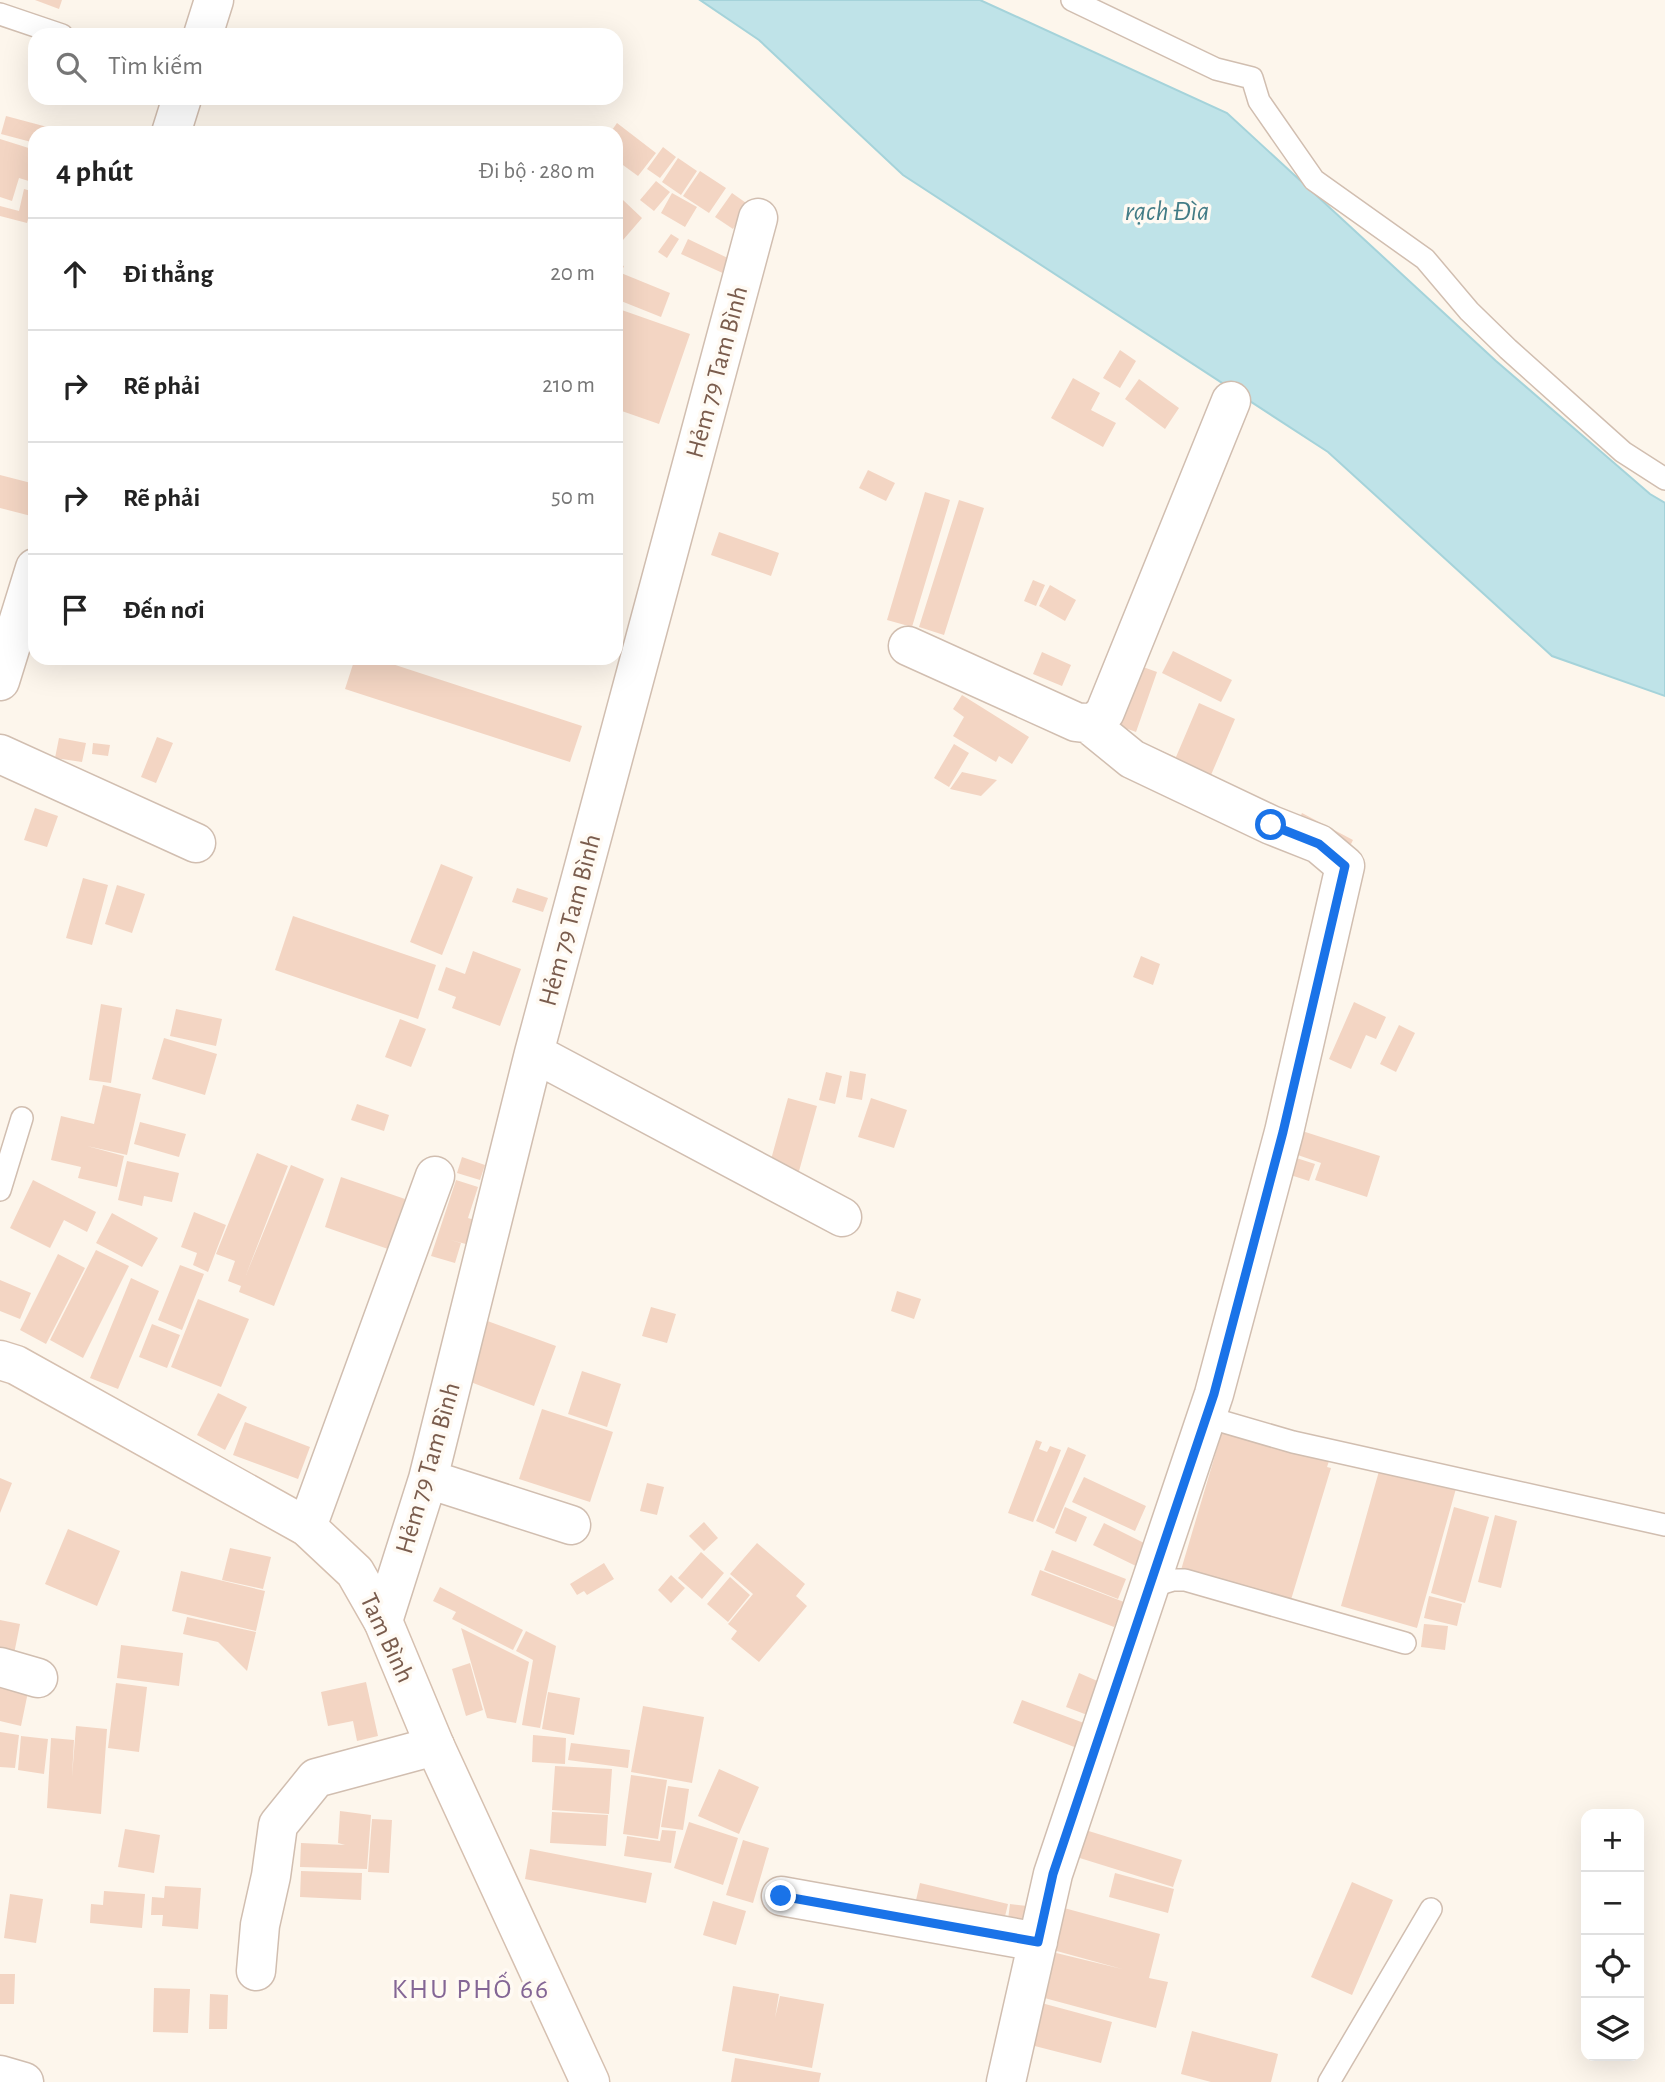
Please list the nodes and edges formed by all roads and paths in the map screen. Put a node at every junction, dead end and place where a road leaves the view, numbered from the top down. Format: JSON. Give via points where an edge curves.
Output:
{"nodes":[{"id":1,"x":214,"y":0,"type":"edge"},
{"id":2,"x":1072,"y":0,"type":"edge"},
{"id":3,"x":0,"y":14,"type":"edge"},
{"id":4,"x":41,"y":28,"type":"edge"},
{"id":5,"x":205,"y":28,"type":"edge"},
{"id":6,"x":180,"y":105,"type":"edge"},
{"id":7,"x":173,"y":126,"type":"edge"},
{"id":8,"x":758,"y":218,"type":"dead end"},
{"id":9,"x":1231,"y":401,"type":"dead end"},
{"id":10,"x":1665,"y":479,"type":"edge"},
{"id":11,"x":28,"y":591,"type":"edge"},
{"id":12,"x":908,"y":646,"type":"dead end"},
{"id":13,"x":0,"y":681,"type":"edge"},
{"id":14,"x":1089,"y":724,"type":"junction"},
{"id":15,"x":0,"y":754,"type":"edge"},
{"id":16,"x":196,"y":843,"type":"dead end"},
{"id":17,"x":534,"y":1053,"type":"junction"},
{"id":18,"x":22,"y":1118,"type":"dead end"},
{"id":19,"x":435,"y":1176,"type":"dead end"},
{"id":20,"x":0,"y":1190,"type":"edge"},
{"id":21,"x":842,"y":1217,"type":"dead end"},
{"id":22,"x":0,"y":1360,"type":"edge"},
{"id":23,"x":1207,"y":1417,"type":"junction"},
{"id":24,"x":428,"y":1479,"type":"junction"},
{"id":25,"x":571,"y":1525,"type":"dead end"},
{"id":26,"x":1665,"y":1525,"type":"edge"},
{"id":27,"x":307,"y":1527,"type":"junction"},
{"id":28,"x":1150,"y":1587,"type":"junction"},
{"id":29,"x":383,"y":1621,"type":"junction"},
{"id":30,"x":1405,"y":1643,"type":"dead end"},
{"id":31,"x":0,"y":1667,"type":"edge"},
{"id":32,"x":38,"y":1678,"type":"dead end"},
{"id":33,"x":435,"y":1746,"type":"junction"},
{"id":34,"x":781,"y":1896,"type":"dead end"},
{"id":35,"x":1431,"y":1909,"type":"dead end"},
{"id":36,"x":1038,"y":1942,"type":"junction"},
{"id":37,"x":256,"y":1971,"type":"dead end"},
{"id":38,"x":0,"y":2075,"type":"edge"},
{"id":39,"x":24,"y":2082,"type":"edge"},
{"id":40,"x":590,"y":2082,"type":"edge"},
{"id":41,"x":1006,"y":2082,"type":"edge"},
{"id":42,"x":1329,"y":2082,"type":"edge"}],
"edges":[{"from":1,"to":5,"type":"street"},
{"from":2,"to":10,"type":"lane","via":[[1216,69],[1252,78],[1259,101],[1314,180],[1425,259],[1508,349],[1623,453]]},
{"from":3,"to":4,"type":"lane"},
{"from":6,"to":7,"type":"street"},
{"from":8,"to":17,"type":"street","name":"Hẻm 79 Tam Bình"},
{"from":9,"to":14,"type":"street","via":[[1105,712]]},
{"from":11,"to":13,"type":"street"},
{"from":12,"to":14,"type":"street"},
{"from":14,"to":23,"type":"street","via":[[1132,759],[1319,844],[1345,866],[1283,1132]]},
{"from":15,"to":16,"type":"street"},
{"from":17,"to":21,"type":"street"},
{"from":17,"to":24,"type":"street","name":"Hẻm 79 Tam Bình"},
{"from":18,"to":20,"type":"lane"},
{"from":19,"to":27,"type":"street"},
{"from":22,"to":27,"type":"street","name":"Tam Bình"},
{"from":23,"to":26,"type":"lane","via":[[1293,1442]]},
{"from":23,"to":28,"type":"street"},
{"from":24,"to":25,"type":"street"},
{"from":24,"to":29,"type":"street","name":"Hẻm 79 Tam Bình"},
{"from":27,"to":29,"type":"street","name":"Tam Bình","via":[[355,1572]]},
{"from":28,"to":30,"type":"lane","via":[[1185,1580]]},
{"from":28,"to":36,"type":"street","via":[[1053,1874]]},
{"from":29,"to":33,"type":"street","name":"Tam Bình"},
{"from":31,"to":32,"type":"street"},
{"from":33,"to":37,"type":"street","via":[[316,1778],[278,1825]]},
{"from":33,"to":40,"type":"street","name":"Tam Bình"},
{"from":34,"to":36,"type":"street"},
{"from":35,"to":42,"type":"lane"},
{"from":36,"to":41,"type":"street"},
{"from":38,"to":39,"type":"street"}]}
